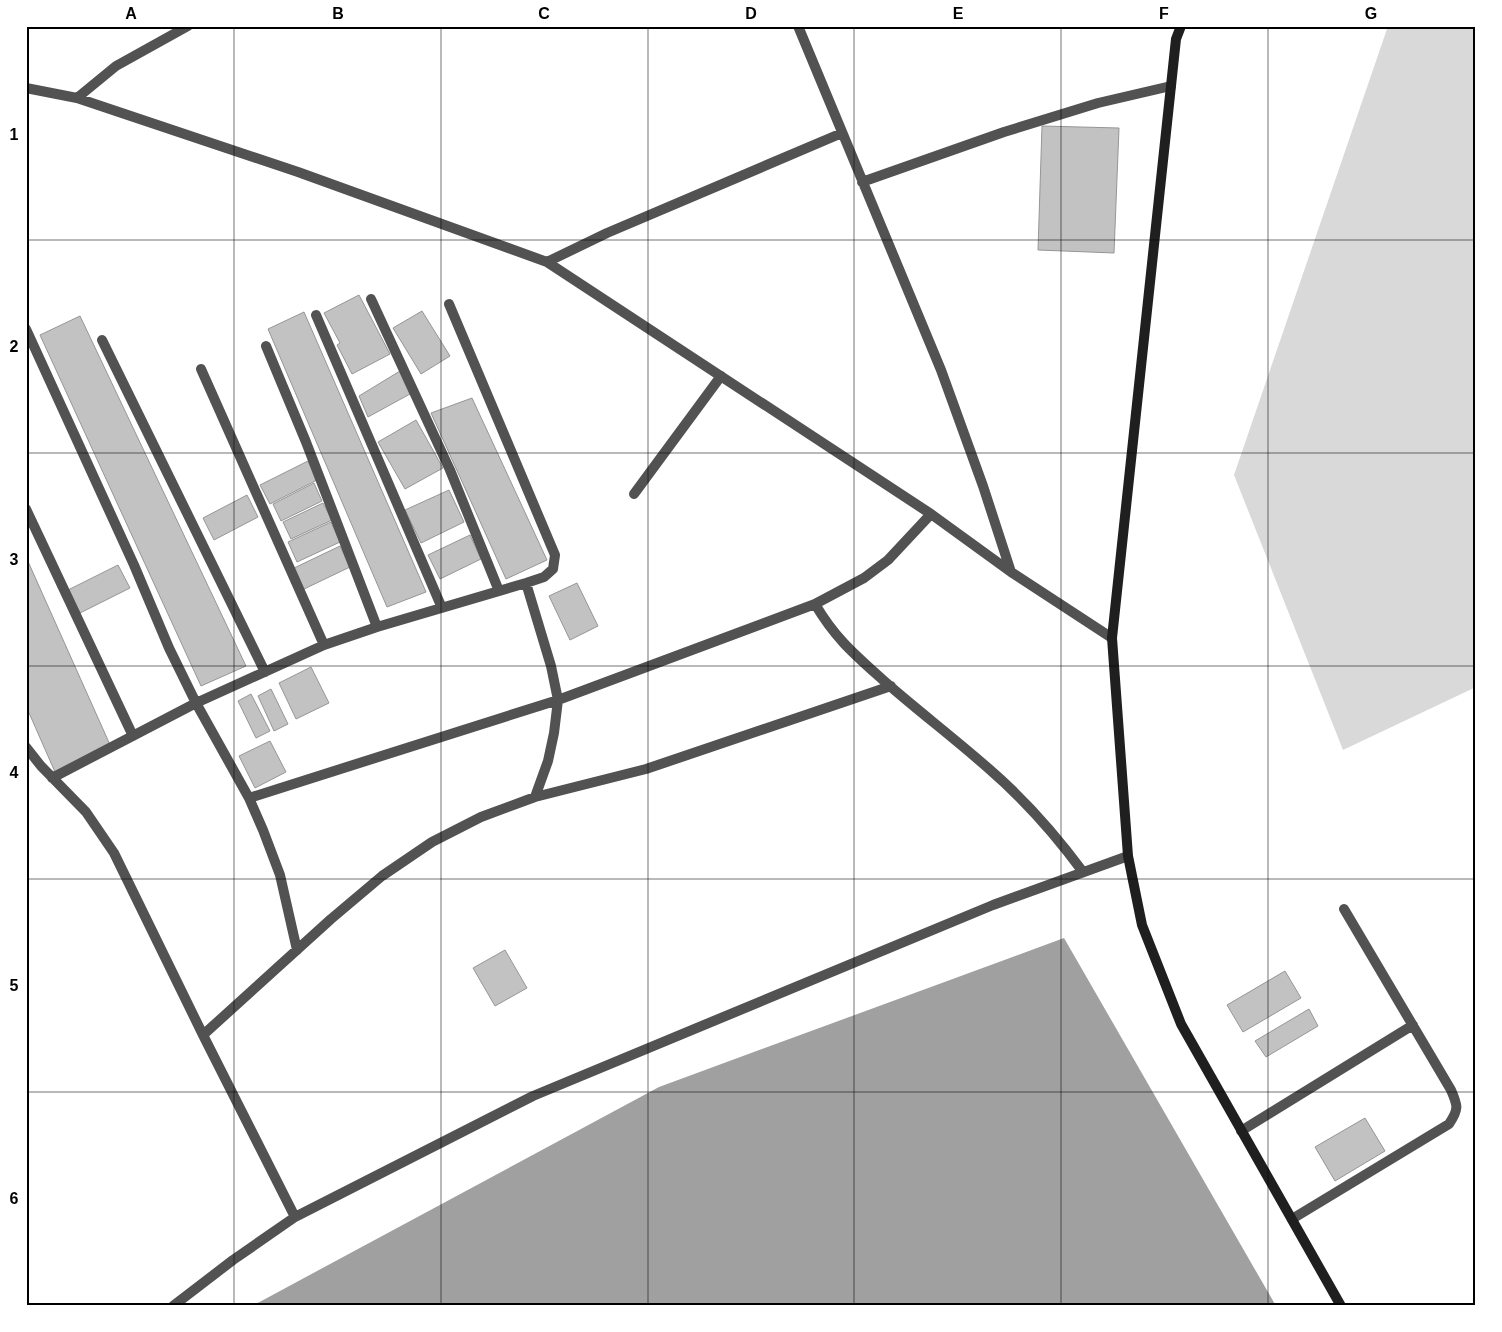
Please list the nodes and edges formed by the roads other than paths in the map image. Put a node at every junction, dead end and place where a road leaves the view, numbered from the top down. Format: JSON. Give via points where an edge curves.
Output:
{"nodes":[{"id":1,"x":188,"y":26,"type":"edge"},
{"id":2,"x":798,"y":26,"type":"edge"},
{"id":3,"x":1181,"y":26,"type":"edge"},
{"id":4,"x":1171,"y":86,"type":"junction"},
{"id":5,"x":26,"y":88,"type":"edge"},
{"id":6,"x":77,"y":98,"type":"junction"},
{"id":7,"x":842,"y":133,"type":"junction"},
{"id":8,"x":862,"y":182,"type":"junction"},
{"id":9,"x":547,"y":262,"type":"junction"},
{"id":10,"x":371,"y":299,"type":"dead end"},
{"id":11,"x":449,"y":304,"type":"dead end"},
{"id":12,"x":316,"y":316,"type":"dead end"},
{"id":13,"x":26,"y":329,"type":"edge"},
{"id":14,"x":102,"y":340,"type":"dead end"},
{"id":15,"x":266,"y":346,"type":"dead end"},
{"id":16,"x":201,"y":369,"type":"dead end"},
{"id":17,"x":721,"y":376,"type":"junction"},
{"id":18,"x":634,"y":494,"type":"dead end"},
{"id":19,"x":26,"y":509,"type":"edge"},
{"id":20,"x":931,"y":514,"type":"junction"},
{"id":21,"x":1011,"y":572,"type":"junction"},
{"id":22,"x":526,"y":583,"type":"junction"},
{"id":23,"x":500,"y":591,"type":"junction"},
{"id":24,"x":815,"y":604,"type":"junction"},
{"id":25,"x":442,"y":608,"type":"junction"},
{"id":26,"x":377,"y":626,"type":"junction"},
{"id":27,"x":1112,"y":638,"type":"junction"},
{"id":28,"x":324,"y":644,"type":"junction"},
{"id":29,"x":265,"y":672,"type":"junction"},
{"id":30,"x":891,"y":686,"type":"junction"},
{"id":31,"x":558,"y":700,"type":"junction"},
{"id":32,"x":196,"y":703,"type":"junction"},
{"id":33,"x":132,"y":736,"type":"junction"},
{"id":34,"x":26,"y":747,"type":"edge"},
{"id":35,"x":52,"y":778,"type":"junction"},
{"id":36,"x":535,"y":797,"type":"junction"},
{"id":37,"x":249,"y":798,"type":"junction"},
{"id":38,"x":1128,"y":856,"type":"junction"},
{"id":39,"x":1083,"y":872,"type":"junction"},
{"id":40,"x":1344,"y":909,"type":"dead end"},
{"id":41,"x":298,"y":950,"type":"junction"},
{"id":42,"x":1413,"y":1025,"type":"junction"},
{"id":43,"x":203,"y":1035,"type":"junction"},
{"id":44,"x":1241,"y":1131,"type":"junction"},
{"id":45,"x":296,"y":1217,"type":"junction"},
{"id":46,"x":1292,"y":1219,"type":"junction"},
{"id":47,"x":173,"y":1306,"type":"edge"},
{"id":48,"x":1341,"y":1306,"type":"edge"}],
"edges":[{"from":1,"to":6,"type":"street","via":[[116,66]]},
{"from":2,"to":7,"type":"street"},
{"from":3,"to":4,"type":"main road","via":[[1176,39]]},
{"from":4,"to":8,"type":"street","via":[[1098,103],[1004,132]]},
{"from":4,"to":27,"type":"main road"},
{"from":5,"to":6,"type":"street"},
{"from":6,"to":9,"type":"street","via":[[298,172]]},
{"from":7,"to":8,"type":"street"},
{"from":7,"to":9,"type":"street","via":[[607,232]]},
{"from":8,"to":21,"type":"street","via":[[941,370]]},
{"from":9,"to":17,"type":"street"},
{"from":10,"to":23,"type":"street","via":[[450,470]]},
{"from":11,"to":22,"type":"street","via":[[555,555],[553,569],[544,577]]},
{"from":12,"to":25,"type":"street"},
{"from":13,"to":32,"type":"street"},
{"from":14,"to":29,"type":"street"},
{"from":15,"to":26,"type":"street"},
{"from":16,"to":28,"type":"street"},
{"from":17,"to":18,"type":"street"},
{"from":17,"to":20,"type":"street"},
{"from":19,"to":33,"type":"street"},
{"from":20,"to":21,"type":"street"},
{"from":20,"to":24,"type":"street","via":[[888,560],[864,578]]},
{"from":21,"to":27,"type":"street"},
{"from":22,"to":23,"type":"street"},
{"from":22,"to":31,"type":"street"},
{"from":23,"to":25,"type":"street"},
{"from":24,"to":30,"type":"street","via":[[845,646]]},
{"from":24,"to":31,"type":"street"},
{"from":25,"to":26,"type":"street"},
{"from":26,"to":28,"type":"street"},
{"from":27,"to":38,"type":"main road"},
{"from":28,"to":29,"type":"street"},
{"from":29,"to":32,"type":"street"},
{"from":30,"to":36,"type":"street","via":[[646,770]]},
{"from":30,"to":39,"type":"street","via":[[1034,811]]},
{"from":31,"to":36,"type":"street","via":[[548,761]]},
{"from":31,"to":37,"type":"street"},
{"from":32,"to":33,"type":"street"},
{"from":32,"to":37,"type":"street"},
{"from":33,"to":35,"type":"street"},
{"from":34,"to":35,"type":"street"},
{"from":35,"to":43,"type":"street","via":[[86,812],[114,852]]},
{"from":36,"to":41,"type":"street","via":[[481,817],[432,842],[382,876]]},
{"from":37,"to":41,"type":"street","via":[[280,875]]},
{"from":38,"to":39,"type":"street"},
{"from":38,"to":44,"type":"main road","via":[[1142,926],[1180,1024]]},
{"from":39,"to":45,"type":"street","via":[[993,905],[533,1096]]},
{"from":40,"to":42,"type":"street"},
{"from":41,"to":43,"type":"street"},
{"from":42,"to":44,"type":"street"},
{"from":42,"to":46,"type":"street","via":[[1451,1090],[1457,1113],[1449,1124]]},
{"from":43,"to":45,"type":"street"},
{"from":44,"to":46,"type":"main road"},
{"from":45,"to":47,"type":"street"},
{"from":46,"to":48,"type":"main road"}]}
